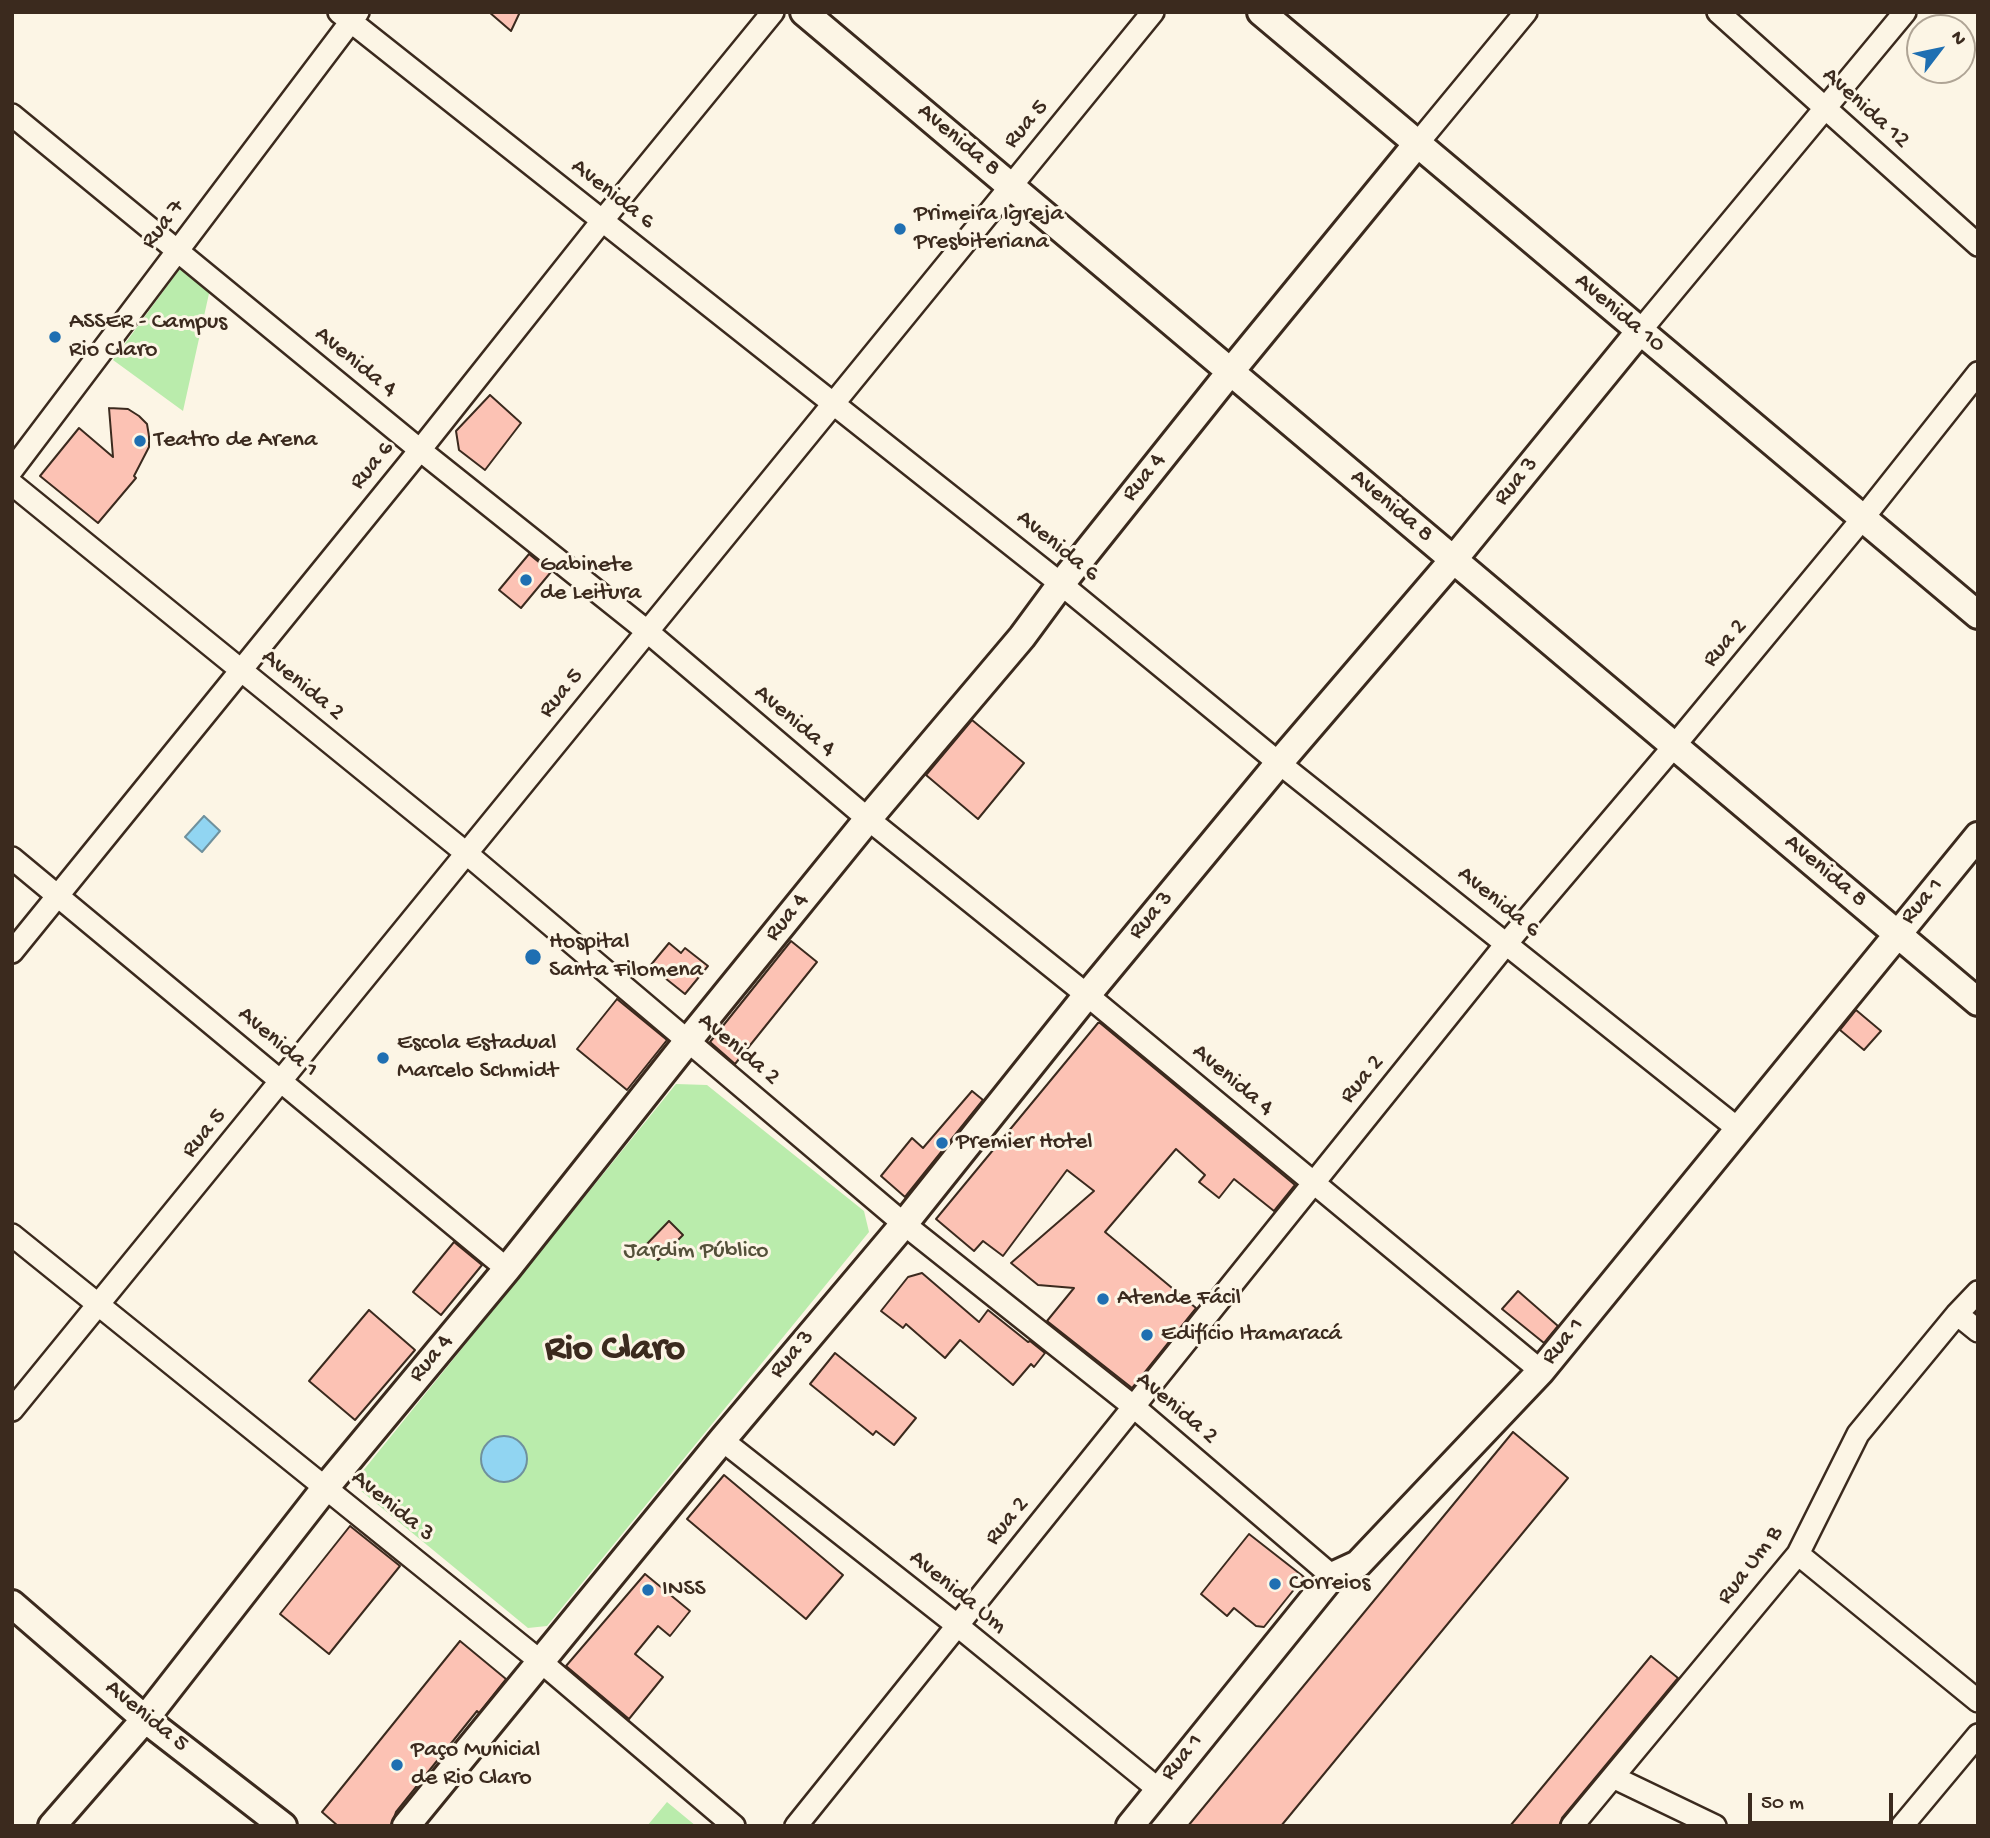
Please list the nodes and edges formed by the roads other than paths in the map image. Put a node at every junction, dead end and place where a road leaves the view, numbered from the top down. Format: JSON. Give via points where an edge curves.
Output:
{"nodes":[{"id":1,"x":773,"y":12,"type":"edge"},
{"id":2,"x":804,"y":12,"type":"edge"},
{"id":3,"x":1153,"y":12,"type":"edge"},
{"id":4,"x":1261,"y":12,"type":"edge"},
{"id":5,"x":1526,"y":12,"type":"edge"},
{"id":6,"x":1718,"y":12,"type":"edge"},
{"id":7,"x":1905,"y":12,"type":"edge"},
{"id":8,"x":350,"y":15,"type":"edge"},
{"id":9,"x":1825,"y":108,"type":"junction"},
{"id":10,"x":12,"y":115,"type":"edge"},
{"id":11,"x":1417,"y":144,"type":"junction"},
{"id":12,"x":1010,"y":186,"type":"junction"},
{"id":13,"x":602,"y":221,"type":"junction"},
{"id":14,"x":1978,"y":245,"type":"edge"},
{"id":15,"x":177,"y":251,"type":"junction"},
{"id":16,"x":1640,"y":331,"type":"junction"},
{"id":17,"x":1231,"y":372,"type":"junction"},
{"id":18,"x":1978,"y":373,"type":"edge"},
{"id":19,"x":835,"y":403,"type":"junction"},
{"id":20,"x":420,"y":450,"type":"junction"},
{"id":21,"x":12,"y":470,"type":"edge"},
{"id":22,"x":12,"y":484,"type":"edge"},
{"id":23,"x":1863,"y":519,"type":"junction"},
{"id":24,"x":1454,"y":559,"type":"junction"},
{"id":25,"x":1061,"y":584,"type":"junction"},
{"id":26,"x":1978,"y":615,"type":"edge"},
{"id":27,"x":648,"y":632,"type":"junction"},
{"id":28,"x":240,"y":669,"type":"junction"},
{"id":29,"x":1675,"y":746,"type":"junction"},
{"id":30,"x":1279,"y":763,"type":"junction"},
{"id":31,"x":869,"y":819,"type":"junction"},
{"id":32,"x":1978,"y":835,"type":"edge"},
{"id":33,"x":466,"y":853,"type":"junction"},
{"id":34,"x":12,"y":858,"type":"edge"},
{"id":35,"x":58,"y":896,"type":"junction"},
{"id":36,"x":1898,"y":933,"type":"junction"},
{"id":37,"x":1506,"y":944,"type":"junction"},
{"id":38,"x":12,"y":952,"type":"edge"},
{"id":39,"x":1087,"y":995,"type":"junction"},
{"id":40,"x":1978,"y":1002,"type":"edge"},
{"id":41,"x":687,"y":1042,"type":"junction"},
{"id":42,"x":282,"y":1081,"type":"junction"},
{"id":43,"x":1737,"y":1128,"type":"junction"},
{"id":44,"x":1314,"y":1183,"type":"junction"},
{"id":45,"x":904,"y":1224,"type":"junction"},
{"id":46,"x":12,"y":1235,"type":"edge"},
{"id":47,"x":507,"y":1269,"type":"junction"},
{"id":48,"x":1978,"y":1292,"type":"edge"},
{"id":49,"x":100,"y":1304,"type":"junction"},
{"id":50,"x":1957,"y":1314,"type":"junction"},
{"id":51,"x":1978,"y":1331,"type":"edge"},
{"id":52,"x":1541,"y":1371,"type":"junction"},
{"id":53,"x":1134,"y":1407,"type":"junction"},
{"id":54,"x":12,"y":1410,"type":"edge"},
{"id":55,"x":722,"y":1440,"type":"junction"},
{"id":56,"x":326,"y":1487,"type":"junction"},
{"id":57,"x":1798,"y":1554,"type":"junction"},
{"id":58,"x":1332,"y":1576,"type":"junction"},
{"id":59,"x":12,"y":1604,"type":"edge"},
{"id":60,"x":958,"y":1626,"type":"junction"},
{"id":61,"x":540,"y":1661,"type":"junction"},
{"id":62,"x":1978,"y":1701,"type":"edge"},
{"id":63,"x":145,"y":1719,"type":"junction"},
{"id":64,"x":1978,"y":1735,"type":"edge"},
{"id":65,"x":1613,"y":1777,"type":"junction"},
{"id":66,"x":1158,"y":1789,"type":"junction"},
{"id":67,"x":52,"y":1826,"type":"edge"},
{"id":68,"x":283,"y":1826,"type":"edge"},
{"id":69,"x":406,"y":1826,"type":"edge"},
{"id":70,"x":734,"y":1826,"type":"edge"},
{"id":71,"x":796,"y":1826,"type":"edge"},
{"id":72,"x":1130,"y":1826,"type":"edge"},
{"id":73,"x":1572,"y":1826,"type":"edge"},
{"id":74,"x":1715,"y":1826,"type":"edge"},
{"id":75,"x":1902,"y":1826,"type":"edge"}],
"edges":[{"from":1,"to":13,"type":"street","name":"Rua 6"},
{"from":2,"to":12,"type":"main road","name":"Avenida 8"},
{"from":3,"to":12,"type":"street","name":"Rua 5"},
{"from":4,"to":11,"type":"main road","name":"Avenida 10"},
{"from":5,"to":11,"type":"street","name":"Rua 4"},
{"from":6,"to":9,"type":"street","name":"Avenida 12"},
{"from":7,"to":9,"type":"street","name":"Rua 3"},
{"from":8,"to":13,"type":"street","name":"Avenida 6"},
{"from":8,"to":15,"type":"street","name":"Rua 7"},
{"from":9,"to":14,"type":"street","name":"Avenida 12"},
{"from":9,"to":16,"type":"street","name":"Rua 3"},
{"from":10,"to":15,"type":"street","name":"Avenida 4"},
{"from":11,"to":16,"type":"main road","name":"Avenida 10"},
{"from":11,"to":17,"type":"main road","name":"Rua 4"},
{"from":12,"to":17,"type":"main road","name":"Avenida 8"},
{"from":12,"to":19,"type":"street","name":"Rua 5"},
{"from":13,"to":19,"type":"street","name":"Avenida 6"},
{"from":13,"to":20,"type":"street","name":"Rua 6"},
{"from":15,"to":20,"type":"street","name":"Avenida 4"},
{"from":15,"to":21,"type":"street","name":"Rua 7"},
{"from":16,"to":23,"type":"main road","name":"Avenida 10"},
{"from":16,"to":24,"type":"main road","name":"Rua 3"},
{"from":17,"to":24,"type":"main road","name":"Avenida 8"},
{"from":17,"to":25,"type":"main road","name":"Rua 4"},
{"from":18,"to":23,"type":"street","name":"Rua 2"},
{"from":19,"to":25,"type":"street","name":"Avenida 6"},
{"from":19,"to":27,"type":"street","name":"Rua 5"},
{"from":20,"to":27,"type":"street","name":"Avenida 4"},
{"from":20,"to":28,"type":"street","name":"Rua 6"},
{"from":22,"to":28,"type":"street","name":"Avenida 2"},
{"from":23,"to":26,"type":"main road","name":"Avenida 10"},
{"from":23,"to":29,"type":"street","name":"Rua 2"},
{"from":24,"to":29,"type":"main road","name":"Avenida 8"},
{"from":24,"to":30,"type":"main road","name":"Rua 3"},
{"from":25,"to":30,"type":"street","name":"Avenida 6"},
{"from":25,"to":31,"type":"main road","name":"Rua 4"},
{"from":27,"to":31,"type":"street","name":"Avenida 4"},
{"from":27,"to":33,"type":"street","name":"Rua 5"},
{"from":28,"to":33,"type":"street","name":"Avenida 2"},
{"from":28,"to":35,"type":"street","name":"Rua 6"},
{"from":29,"to":36,"type":"main road","name":"Avenida 8"},
{"from":29,"to":37,"type":"street","name":"Rua 2"},
{"from":30,"to":37,"type":"street","name":"Avenida 6"},
{"from":30,"to":39,"type":"main road","name":"Rua 3"},
{"from":31,"to":39,"type":"street","name":"Avenida 4"},
{"from":31,"to":41,"type":"main road","name":"Rua 4"},
{"from":32,"to":36,"type":"main road","name":"Rua 1"},
{"from":33,"to":41,"type":"street","name":"Avenida 2"},
{"from":33,"to":42,"type":"street","name":"Rua 5"},
{"from":34,"to":35,"type":"street","name":"Avenida 1"},
{"from":35,"to":38,"type":"street","name":"Rua 6"},
{"from":35,"to":42,"type":"street","name":"Avenida 1"},
{"from":36,"to":40,"type":"main road","name":"Avenida 8"},
{"from":36,"to":43,"type":"main road","name":"Rua 1"},
{"from":37,"to":43,"type":"street","name":"Avenida 6"},
{"from":37,"to":44,"type":"street","name":"Rua 2"},
{"from":39,"to":44,"type":"street","name":"Avenida 4"},
{"from":39,"to":45,"type":"main road","name":"Rua 3"},
{"from":41,"to":45,"type":"street","name":"Avenida 2"},
{"from":41,"to":47,"type":"main road","name":"Rua 4"},
{"from":42,"to":47,"type":"street","name":"Avenida 1"},
{"from":42,"to":49,"type":"street","name":"Rua 5"},
{"from":43,"to":52,"type":"main road","name":"Rua 1"},
{"from":44,"to":52,"type":"street","name":"Avenida 4"},
{"from":44,"to":53,"type":"street","name":"Rua 2"},
{"from":45,"to":53,"type":"street","name":"Avenida 2"},
{"from":45,"to":55,"type":"main road","name":"Rua 3"},
{"from":46,"to":49,"type":"street","name":"Avenida 3"},
{"from":47,"to":56,"type":"main road","name":"Rua 4"},
{"from":48,"to":50,"type":"street","name":"Rua Um B"},
{"from":49,"to":54,"type":"street","name":"Rua 5"},
{"from":49,"to":56,"type":"street","name":"Avenida 3"},
{"from":50,"to":51,"type":"street"},
{"from":50,"to":57,"type":"street","name":"Rua Um B","via":[[1858,1434]]},
{"from":52,"to":58,"type":"main road","name":"Rua 1","via":[[1358,1564]]},
{"from":53,"to":58,"type":"street","name":"Avenida 2"},
{"from":53,"to":60,"type":"street","name":"Rua 2"},
{"from":55,"to":60,"type":"street","name":"Avenida Um"},
{"from":55,"to":61,"type":"main road","name":"Rua 3"},
{"from":56,"to":61,"type":"street","name":"Avenida 3"},
{"from":56,"to":63,"type":"main road","name":"Rua 4"},
{"from":57,"to":62,"type":"street"},
{"from":57,"to":65,"type":"street","name":"Rua Um B"},
{"from":58,"to":66,"type":"main road","name":"Rua 1"},
{"from":59,"to":63,"type":"main road","name":"Avenida 5"},
{"from":60,"to":66,"type":"street","name":"Avenida Um"},
{"from":60,"to":71,"type":"street","name":"Rua 2"},
{"from":61,"to":69,"type":"main road","name":"Rua 3"},
{"from":61,"to":70,"type":"street","name":"Avenida 3"},
{"from":63,"to":67,"type":"main road","name":"Rua 4"},
{"from":63,"to":68,"type":"main road","name":"Avenida 5"},
{"from":64,"to":75,"type":"street"},
{"from":65,"to":73,"type":"street","name":"Rua Um B"},
{"from":65,"to":74,"type":"street"},
{"from":66,"to":72,"type":"main road","name":"Rua 1"}]}
